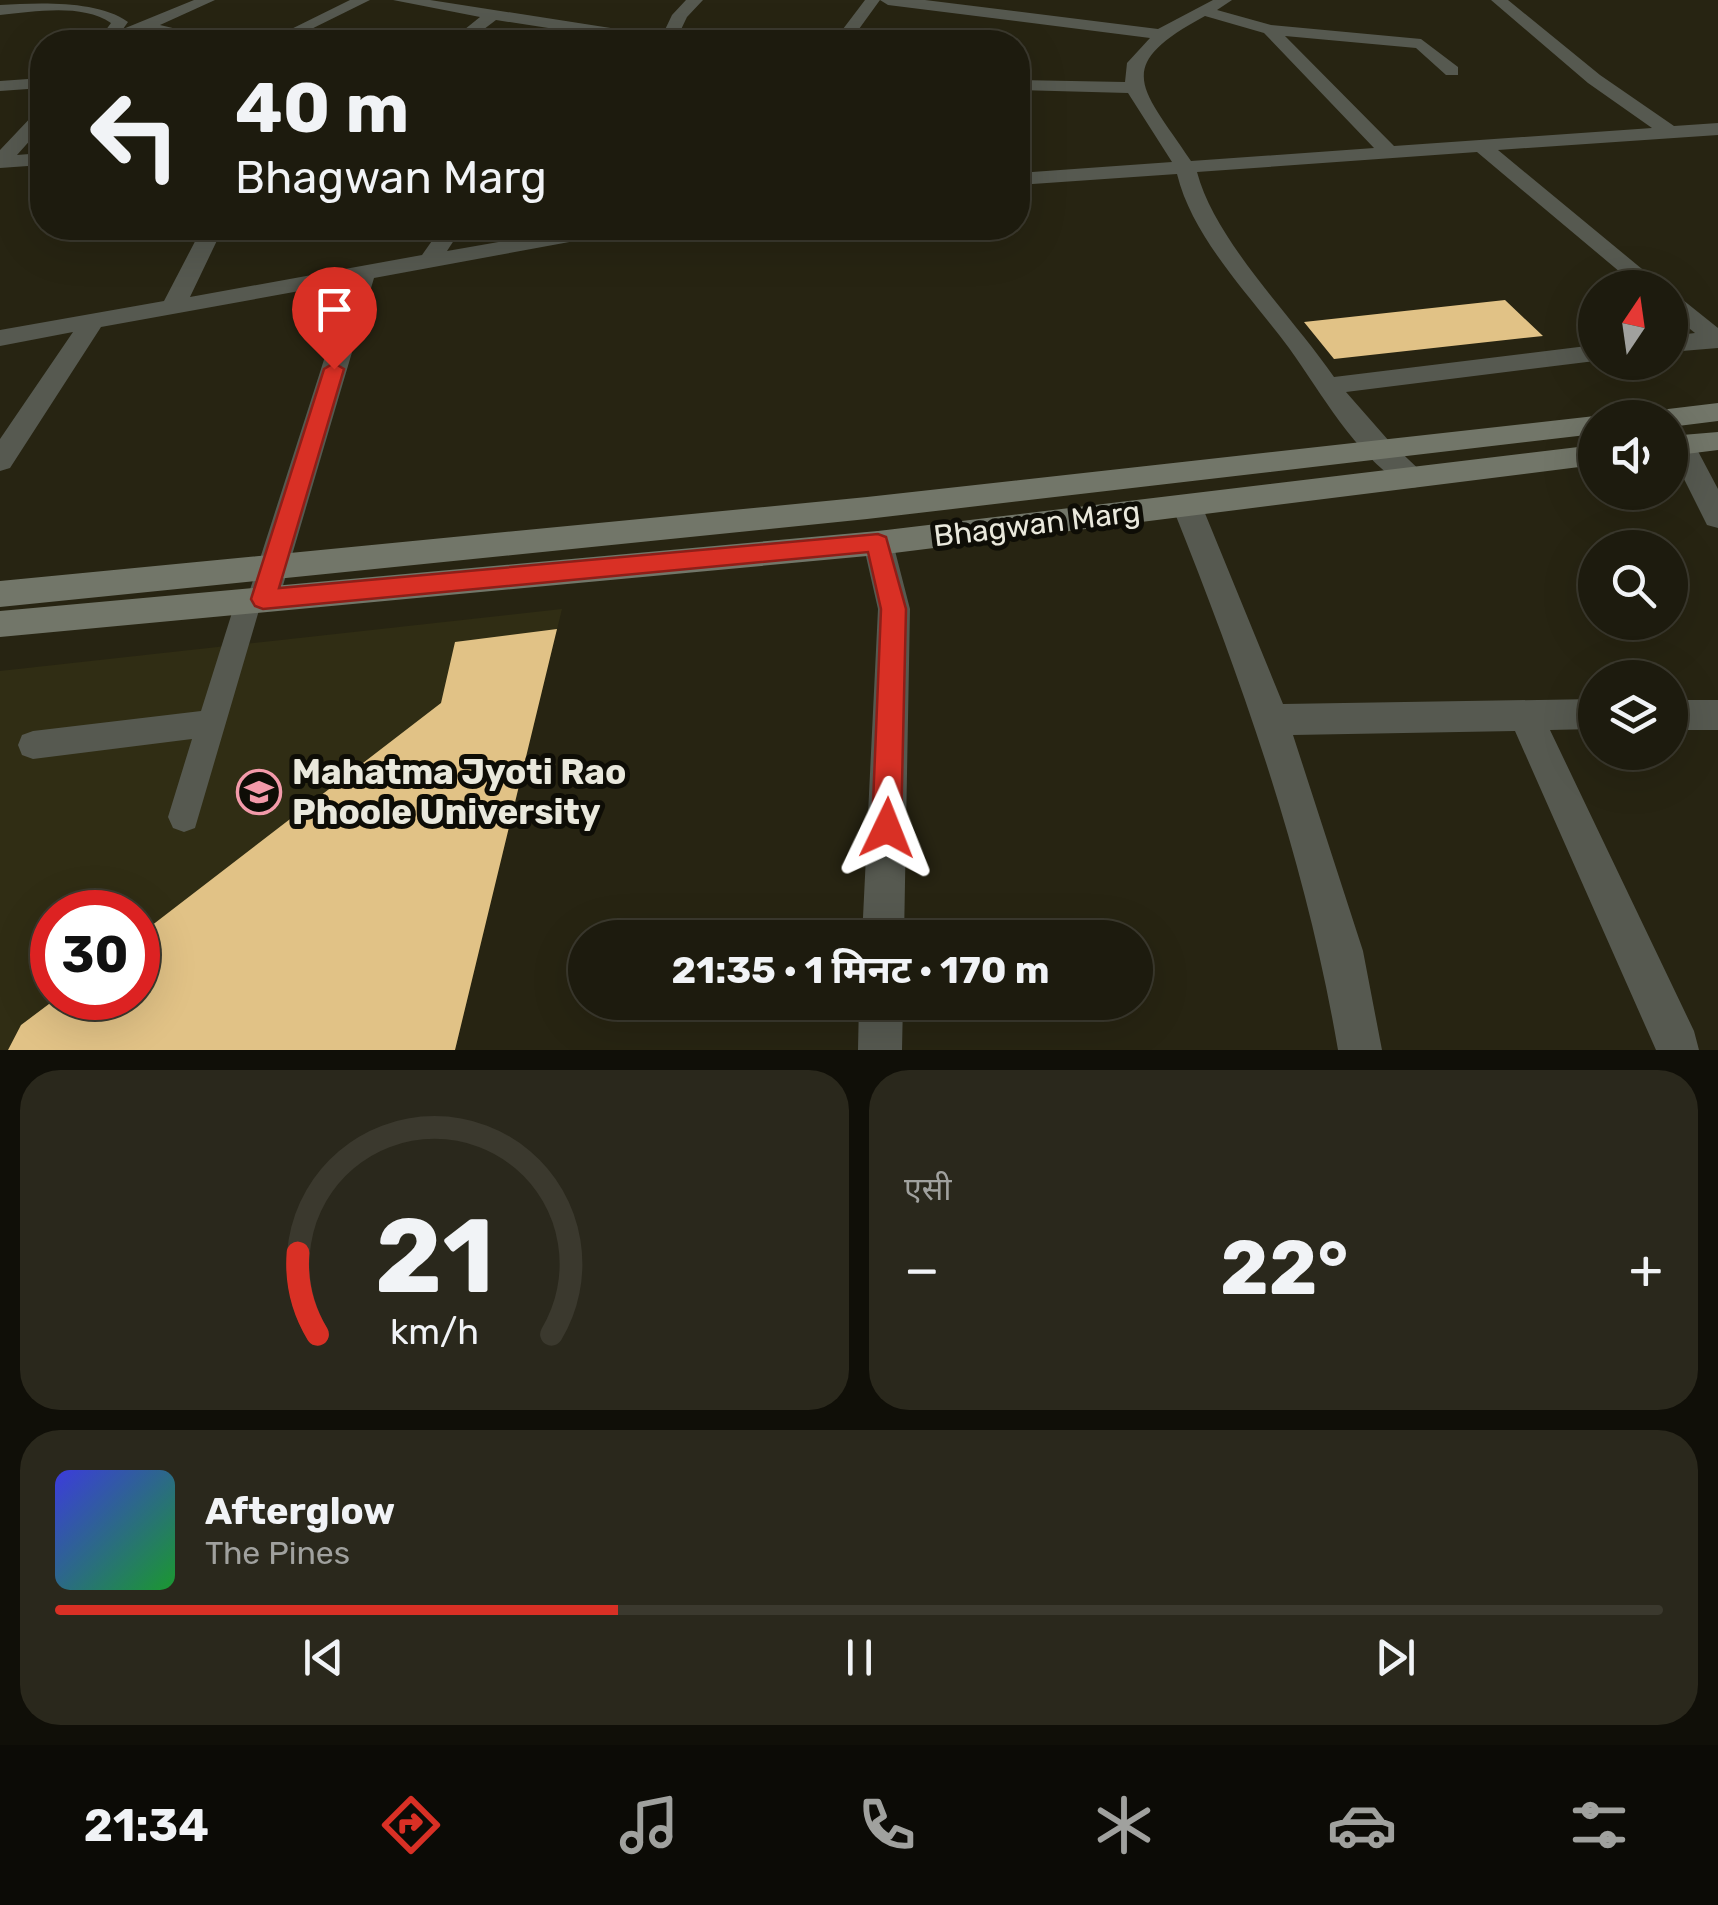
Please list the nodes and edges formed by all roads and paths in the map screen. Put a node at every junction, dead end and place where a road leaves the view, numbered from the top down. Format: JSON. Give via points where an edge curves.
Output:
{"nodes":[{"id":1,"x":42,"y":0,"type":"edge"},
{"id":2,"x":208,"y":0,"type":"edge"},
{"id":3,"x":362,"y":0,"type":"edge"},
{"id":4,"x":401,"y":0,"type":"edge"},
{"id":5,"x":695,"y":0,"type":"edge"},
{"id":6,"x":873,"y":0,"type":"edge"},
{"id":7,"x":888,"y":0,"type":"edge"},
{"id":8,"x":1055,"y":0,"type":"edge"},
{"id":9,"x":1224,"y":0,"type":"edge"},
{"id":10,"x":1499,"y":0,"type":"edge"},
{"id":11,"x":19,"y":9,"type":"junction"},
{"id":12,"x":0,"y":10,"type":"edge"},
{"id":13,"x":1204,"y":11,"type":"junction"},
{"id":14,"x":494,"y":14,"type":"junction"},
{"id":15,"x":1380,"y":18,"type":"dead end"},
{"id":16,"x":1039,"y":19,"type":"junction"},
{"id":17,"x":144,"y":26,"type":"junction"},
{"id":18,"x":114,"y":30,"type":"edge"},
{"id":19,"x":134,"y":30,"type":"edge"},
{"id":20,"x":161,"y":30,"type":"edge"},
{"id":21,"x":298,"y":30,"type":"edge"},
{"id":22,"x":473,"y":30,"type":"edge"},
{"id":23,"x":593,"y":30,"type":"edge"},
{"id":24,"x":673,"y":30,"type":"edge"},
{"id":25,"x":851,"y":30,"type":"edge"},
{"id":26,"x":1270,"y":30,"type":"junction"},
{"id":27,"x":1160,"y":34,"type":"junction"},
{"id":28,"x":1383,"y":40,"type":"junction"},
{"id":29,"x":1452,"y":71,"type":"dead end"},
{"id":30,"x":30,"y":84,"type":"edge"},
{"id":31,"x":0,"y":86,"type":"edge"},
{"id":32,"x":1030,"y":86,"type":"edge"},
{"id":33,"x":1134,"y":88,"type":"junction"},
{"id":34,"x":30,"y":126,"type":"edge"},
{"id":35,"x":1718,"y":129,"type":"edge"},
{"id":36,"x":0,"y":131,"type":"edge"},
{"id":37,"x":30,"y":133,"type":"edge"},
{"id":38,"x":1672,"y":133,"type":"junction"},
{"id":39,"x":1481,"y":146,"type":"junction"},
{"id":40,"x":1389,"y":152,"type":"junction"},
{"id":41,"x":30,"y":160,"type":"edge"},
{"id":42,"x":0,"y":162,"type":"edge"},
{"id":43,"x":1186,"y":169,"type":"junction"},
{"id":44,"x":1030,"y":178,"type":"edge"},
{"id":45,"x":206,"y":240,"type":"edge"},
{"id":46,"x":443,"y":240,"type":"edge"},
{"id":47,"x":533,"y":240,"type":"edge"},
{"id":48,"x":430,"y":260,"type":"junction"},
{"id":49,"x":1632,"y":270,"type":"edge"},
{"id":50,"x":362,"y":275,"type":"junction"},
{"id":51,"x":174,"y":306,"type":"junction"},
{"id":52,"x":1688,"y":316,"type":"edge"},
{"id":53,"x":94,"y":320,"type":"junction"},
{"id":54,"x":0,"y":338,"type":"edge"},
{"id":55,"x":1717,"y":339,"type":"edge"},
{"id":56,"x":1688,"y":342,"type":"edge"},
{"id":57,"x":1578,"y":355,"type":"edge"},
{"id":58,"x":1327,"y":386,"type":"junction"},
{"id":59,"x":1718,"y":412,"type":"edge"},
{"id":60,"x":1688,"y":416,"type":"edge"},
{"id":61,"x":1578,"y":428,"type":"edge"},
{"id":62,"x":1718,"y":440,"type":"edge"},
{"id":63,"x":1688,"y":444,"type":"edge"},
{"id":64,"x":1379,"y":448,"type":"junction"},
{"id":65,"x":1578,"y":458,"type":"edge"},
{"id":66,"x":0,"y":461,"type":"edge"},
{"id":67,"x":1688,"y":466,"type":"edge"},
{"id":68,"x":1414,"y":478,"type":"junction"},
{"id":69,"x":1187,"y":506,"type":"junction"},
{"id":70,"x":1718,"y":517,"type":"edge"},
{"id":71,"x":878,"y":543,"type":"junction"},
{"id":72,"x":273,"y":567,"type":"junction"},
{"id":73,"x":0,"y":594,"type":"edge"},
{"id":74,"x":256,"y":600,"type":"junction"},
{"id":75,"x":0,"y":624,"type":"edge"},
{"id":76,"x":1525,"y":714,"type":"junction"},
{"id":77,"x":1578,"y":714,"type":"edge"},
{"id":78,"x":1688,"y":715,"type":"edge"},
{"id":79,"x":1718,"y":715,"type":"edge"},
{"id":80,"x":1270,"y":720,"type":"junction"},
{"id":81,"x":212,"y":724,"type":"junction"},
{"id":82,"x":34,"y":745,"type":"dead end"},
{"id":83,"x":184,"y":817,"type":"dead end"},
{"id":84,"x":884,"y":920,"type":"edge"},
{"id":85,"x":881,"y":1020,"type":"edge"},
{"id":86,"x":1678,"y":1047,"type":"dead end"},
{"id":87,"x":880,"y":1050,"type":"edge"},
{"id":88,"x":1360,"y":1050,"type":"edge"}],
"edges":[{"from":1,"to":11,"type":"street"},
{"from":2,"to":17,"type":"street"},
{"from":3,"to":21,"type":"street"},
{"from":4,"to":14,"type":"street"},
{"from":5,"to":24,"type":"street"},
{"from":6,"to":25,"type":"street"},
{"from":7,"to":16,"type":"street"},
{"from":8,"to":16,"type":"street"},
{"from":9,"to":13,"type":"street"},
{"from":10,"to":38,"type":"street","via":[[1594,80]]},
{"from":11,"to":12,"type":"street"},
{"from":11,"to":18,"type":"street","via":[[111,12],[120,22]]},
{"from":13,"to":26,"type":"street"},
{"from":13,"to":27,"type":"street"},
{"from":14,"to":22,"type":"street"},
{"from":14,"to":23,"type":"street"},
{"from":15,"to":28,"type":"street"},
{"from":16,"to":27,"type":"street"},
{"from":17,"to":19,"type":"street"},
{"from":17,"to":20,"type":"street"},
{"from":26,"to":28,"type":"street"},
{"from":26,"to":40,"type":"street"},
{"from":27,"to":33,"type":"street","via":[[1135,63]]},
{"from":28,"to":29,"type":"street","via":[[1429,48]]},
{"from":30,"to":31,"type":"street"},
{"from":32,"to":33,"type":"street"},
{"from":33,"to":43,"type":"street"},
{"from":34,"to":36,"type":"street"},
{"from":35,"to":38,"type":"street"},
{"from":37,"to":42,"type":"street"},
{"from":38,"to":39,"type":"street"},
{"from":39,"to":40,"type":"street"},
{"from":39,"to":49,"type":"street"},
{"from":40,"to":43,"type":"street"},
{"from":41,"to":42,"type":"street"},
{"from":43,"to":44,"type":"street"},
{"from":43,"to":58,"type":"street","via":[[1218,240]]},
{"from":45,"to":51,"type":"street"},
{"from":46,"to":48,"type":"street"},
{"from":47,"to":48,"type":"street"},
{"from":48,"to":50,"type":"street"},
{"from":50,"to":51,"type":"street"},
{"from":50,"to":72,"type":"street"},
{"from":51,"to":53,"type":"street"},
{"from":52,"to":55,"type":"street"},
{"from":53,"to":54,"type":"street"},
{"from":53,"to":66,"type":"street"},
{"from":55,"to":56,"type":"street"},
{"from":57,"to":58,"type":"street"},
{"from":58,"to":64,"type":"street"},
{"from":59,"to":60,"type":"street"},
{"from":61,"to":64,"type":"street","name":"Bhagwan Marg"},
{"from":62,"to":63,"type":"street"},
{"from":64,"to":68,"type":"street"},
{"from":64,"to":72,"type":"street","name":"Bhagwan Marg"},
{"from":65,"to":68,"type":"street","name":"Bhagwan Marg"},
{"from":67,"to":70,"type":"street"},
{"from":68,"to":69,"type":"street","name":"Bhagwan Marg"},
{"from":69,"to":71,"type":"street","name":"Bhagwan Marg"},
{"from":69,"to":80,"type":"street"},
{"from":71,"to":74,"type":"street","name":"Bhagwan Marg"},
{"from":71,"to":84,"type":"street","via":[[894,609]]},
{"from":72,"to":73,"type":"street","name":"Bhagwan Marg"},
{"from":72,"to":74,"type":"street"},
{"from":74,"to":75,"type":"street","name":"Bhagwan Marg"},
{"from":74,"to":81,"type":"lane"},
{"from":76,"to":77,"type":"street"},
{"from":76,"to":80,"type":"street"},
{"from":76,"to":86,"type":"street"},
{"from":78,"to":79,"type":"street"},
{"from":80,"to":88,"type":"street","via":[[1342,951]]},
{"from":81,"to":82,"type":"lane"},
{"from":81,"to":83,"type":"lane"},
{"from":85,"to":87,"type":"street"}]}
